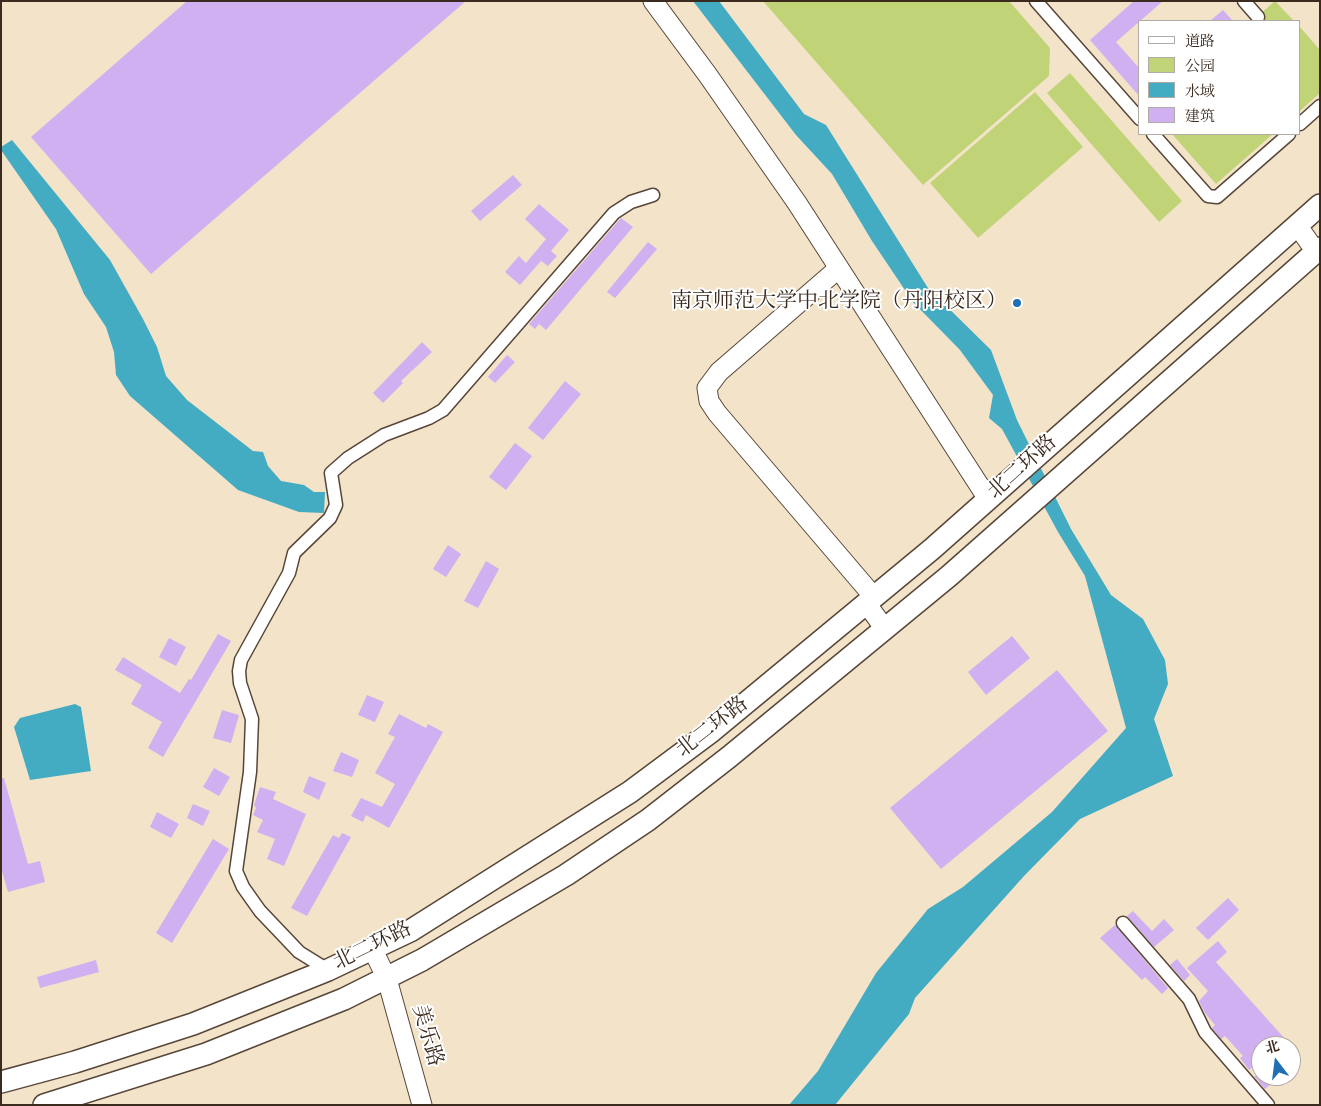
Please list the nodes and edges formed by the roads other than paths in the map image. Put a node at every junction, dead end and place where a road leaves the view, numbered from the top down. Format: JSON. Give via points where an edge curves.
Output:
{"nodes":[{"id":1,"x":653,"y":1,"type":"edge"},
{"id":2,"x":1036,"y":1,"type":"edge"},
{"id":3,"x":1244,"y":1,"type":"edge"},
{"id":4,"x":1258,"y":17,"type":"dead end"},
{"id":5,"x":1320,"y":106,"type":"edge"},
{"id":6,"x":1138,"y":117,"type":"edge"},
{"id":7,"x":1301,"y":123,"type":"edge"},
{"id":8,"x":1154,"y":135,"type":"edge"},
{"id":9,"x":1288,"y":135,"type":"edge"},
{"id":10,"x":653,"y":195,"type":"dead end"},
{"id":11,"x":1320,"y":204,"type":"edge"},
{"id":12,"x":1297,"y":224,"type":"junction"},
{"id":13,"x":1319,"y":252,"type":"edge"},
{"id":14,"x":839,"y":268,"type":"junction"},
{"id":15,"x":988,"y":499,"type":"junction"},
{"id":16,"x":870,"y":600,"type":"junction"},
{"id":17,"x":885,"y":629,"type":"junction"},
{"id":18,"x":1123,"y":923,"type":"dead end"},
{"id":19,"x":372,"y":948,"type":"junction"},
{"id":20,"x":328,"y":970,"type":"junction"},
{"id":21,"x":387,"y":979,"type":"junction"},
{"id":22,"x":1,"y":1082,"type":"edge"},
{"id":23,"x":44,"y":1105,"type":"edge"},
{"id":24,"x":422,"y":1105,"type":"edge"},
{"id":25,"x":1268,"y":1105,"type":"edge"}],
"edges":[{"from":1,"to":14,"type":"street","via":[[708,74]]},
{"from":2,"to":6,"type":"street"},
{"from":3,"to":4,"type":"street"},
{"from":5,"to":7,"type":"street"},
{"from":8,"to":9,"type":"street","via":[[1208,196],[1217,197]]},
{"from":10,"to":20,"type":"street","via":[[631,202],[614,213],[443,410],[384,435],[348,458],[332,473],[336,505],[330,518],[294,553],[289,573],[241,660],[240,682],[252,719],[250,772],[236,871],[260,911],[299,952]]},
{"from":11,"to":12,"type":"main road","name":"北二环路"},
{"from":12,"to":13,"type":"street"},
{"from":12,"to":15,"type":"main road","name":"北二环路"},
{"from":13,"to":17,"type":"main road","name":"北二环路","via":[[950,576]]},
{"from":14,"to":15,"type":"street"},
{"from":14,"to":16,"type":"street","via":[[719,372],[707,388],[709,401],[717,413]]},
{"from":15,"to":16,"type":"main road","name":"北二环路"},
{"from":16,"to":17,"type":"street"},
{"from":16,"to":19,"type":"main road","name":"北二环路","via":[[712,731],[630,792],[410,931]]},
{"from":17,"to":21,"type":"main road","name":"北二环路","via":[[648,820],[566,874]]},
{"from":18,"to":25,"type":"street","via":[[1189,999],[1205,1032]]},
{"from":19,"to":20,"type":"main road","name":"北二环路"},
{"from":19,"to":21,"type":"street","name":"美乐路"},
{"from":20,"to":22,"type":"main road","name":"北二环路","via":[[193,1024]]},
{"from":21,"to":23,"type":"main road","name":"北二环路","via":[[206,1054]]},
{"from":21,"to":24,"type":"street","name":"美乐路"}]}
